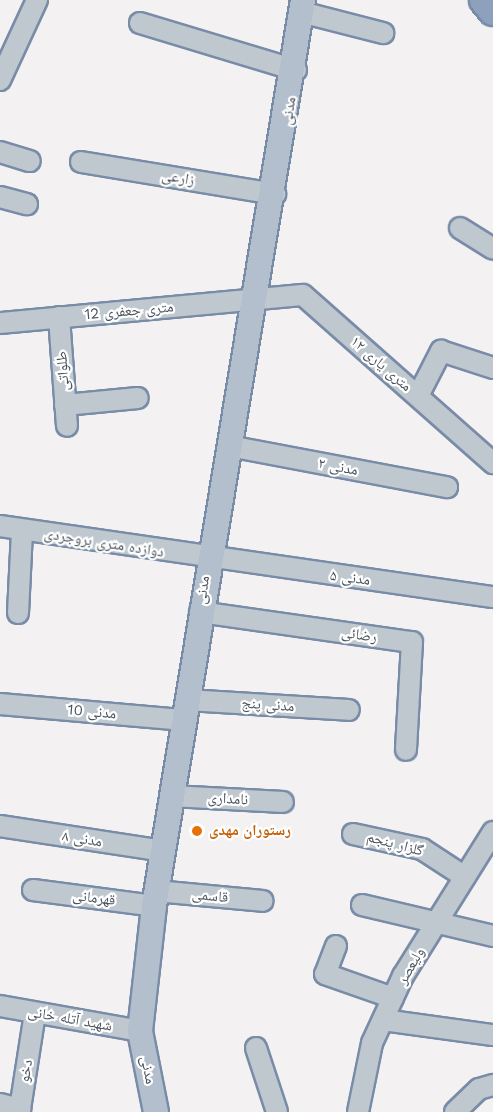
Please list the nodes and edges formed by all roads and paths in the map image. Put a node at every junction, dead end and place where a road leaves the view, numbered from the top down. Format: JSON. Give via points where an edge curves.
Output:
{"nodes":[{"id":1,"x":37,"y":0,"type":"edge"},
{"id":2,"x":484,"y":0,"type":"edge"},
{"id":3,"x":302,"y":6,"type":"edge"},
{"id":4,"x":493,"y":11,"type":"edge"},
{"id":5,"x":140,"y":23,"type":"dead end"},
{"id":6,"x":383,"y":33,"type":"dead end"},
{"id":7,"x":296,"y":70,"type":"junction"},
{"id":8,"x":0,"y":80,"type":"edge"},
{"id":9,"x":0,"y":152,"type":"edge"},
{"id":10,"x":30,"y":161,"type":"dead end"},
{"id":11,"x":81,"y":162,"type":"dead end"},
{"id":12,"x":275,"y":194,"type":"junction"},
{"id":13,"x":0,"y":197,"type":"edge"},
{"id":14,"x":27,"y":204,"type":"dead end"},
{"id":15,"x":460,"y":228,"type":"dead end"},
{"id":16,"x":493,"y":249,"type":"edge"},
{"id":17,"x":258,"y":299,"type":"junction"},
{"id":18,"x":59,"y":317,"type":"junction"},
{"id":19,"x":0,"y":323,"type":"edge"},
{"id":20,"x":493,"y":368,"type":"edge"},
{"id":21,"x":418,"y":396,"type":"junction"},
{"id":22,"x":138,"y":398,"type":"dead end"},
{"id":23,"x":65,"y":405,"type":"junction"},
{"id":24,"x":67,"y":426,"type":"dead end"},
{"id":25,"x":229,"y":446,"type":"junction"},
{"id":26,"x":493,"y":463,"type":"edge"},
{"id":27,"x":447,"y":487,"type":"dead end"},
{"id":28,"x":0,"y":526,"type":"edge"},
{"id":29,"x":22,"y":530,"type":"junction"},
{"id":30,"x":207,"y":560,"type":"junction"},
{"id":31,"x":493,"y":597,"type":"edge"},
{"id":32,"x":200,"y":612,"type":"junction"},
{"id":33,"x":18,"y":614,"type":"dead end"},
{"id":34,"x":0,"y":704,"type":"edge"},
{"id":35,"x":186,"y":710,"type":"junction"},
{"id":36,"x":349,"y":710,"type":"dead end"},
{"id":37,"x":406,"y":750,"type":"dead end"},
{"id":38,"x":172,"y":796,"type":"junction"},
{"id":39,"x":284,"y":802,"type":"dead end"},
{"id":40,"x":0,"y":826,"type":"edge"},
{"id":41,"x":493,"y":832,"type":"edge"},
{"id":42,"x":353,"y":834,"type":"dead end"},
{"id":43,"x":163,"y":851,"type":"junction"},
{"id":44,"x":465,"y":877,"type":"junction"},
{"id":45,"x":33,"y":890,"type":"dead end"},
{"id":46,"x":155,"y":898,"type":"junction"},
{"id":47,"x":263,"y":902,"type":"dead end"},
{"id":48,"x":362,"y":905,"type":"dead end"},
{"id":49,"x":435,"y":926,"type":"junction"},
{"id":50,"x":493,"y":936,"type":"edge"},
{"id":51,"x":336,"y":946,"type":"dead end"},
{"id":52,"x":393,"y":998,"type":"junction"},
{"id":53,"x":0,"y":1006,"type":"edge"},
{"id":54,"x":35,"y":1012,"type":"junction"},
{"id":55,"x":383,"y":1020,"type":"junction"},
{"id":56,"x":140,"y":1031,"type":"junction"},
{"id":57,"x":493,"y":1035,"type":"edge"},
{"id":58,"x":256,"y":1048,"type":"dead end"},
{"id":59,"x":493,"y":1085,"type":"edge"},
{"id":60,"x":0,"y":1104,"type":"edge"},
{"id":61,"x":156,"y":1112,"type":"edge"},
{"id":62,"x":278,"y":1112,"type":"edge"},
{"id":63,"x":358,"y":1112,"type":"edge"},
{"id":64,"x":455,"y":1112,"type":"edge"}],
"edges":[{"from":1,"to":8,"type":"street"},
{"from":2,"to":4,"type":"highway"},
{"from":3,"to":6,"type":"street"},
{"from":3,"to":7,"type":"main road","name":"مدنی"},
{"from":5,"to":7,"type":"street"},
{"from":7,"to":12,"type":"main road","name":"مدنی"},
{"from":9,"to":10,"type":"street"},
{"from":11,"to":12,"type":"street","name":"زارعی"},
{"from":12,"to":17,"type":"main road","name":"مدنی"},
{"from":13,"to":14,"type":"street"},
{"from":15,"to":16,"type":"street"},
{"from":17,"to":18,"type":"street","name":"12 متری جعفری"},
{"from":17,"to":21,"type":"street","name":"۱۲ متری یاری","via":[[303,295]]},
{"from":17,"to":25,"type":"main road","name":"مدنی"},
{"from":18,"to":19,"type":"street","name":"12 متری جعفری"},
{"from":18,"to":23,"type":"street","name":"طلواتی"},
{"from":20,"to":21,"type":"street","via":[[441,351]]},
{"from":21,"to":26,"type":"street","name":"۱۲ متری یاری"},
{"from":22,"to":23,"type":"street"},
{"from":23,"to":24,"type":"street","name":"طلواتی"},
{"from":25,"to":27,"type":"street","name":"مدنی ۲"},
{"from":25,"to":30,"type":"main road","name":"مدنی"},
{"from":28,"to":29,"type":"street","name":"دوازده متری بروجردی"},
{"from":29,"to":30,"type":"street","name":"دوازده متری بروجردی"},
{"from":29,"to":33,"type":"street"},
{"from":30,"to":31,"type":"street","name":"مدنی ۵"},
{"from":30,"to":32,"type":"main road","name":"مدنی"},
{"from":32,"to":35,"type":"main road","name":"مدنی"},
{"from":32,"to":37,"type":"street","name":"رضائی","via":[[412,642]]},
{"from":34,"to":35,"type":"street","name":"مدنی 10"},
{"from":35,"to":36,"type":"street","name":"مدنی پنج"},
{"from":35,"to":38,"type":"main road","name":"مدنی"},
{"from":38,"to":39,"type":"street","name":"نامداری"},
{"from":38,"to":43,"type":"main road","name":"مدنی"},
{"from":40,"to":43,"type":"street","name":"مدنی ۸"},
{"from":41,"to":44,"type":"street","name":"ولیعصر"},
{"from":42,"to":44,"type":"street","name":"گلزار پنجم","via":[[422,849]]},
{"from":43,"to":46,"type":"main road","name":"مدنی"},
{"from":44,"to":49,"type":"street","name":"ولیعصر"},
{"from":45,"to":46,"type":"street","name":"قهرمانی"},
{"from":46,"to":47,"type":"street","name":"قاسمی"},
{"from":46,"to":56,"type":"main road","name":"مدنی"},
{"from":48,"to":49,"type":"street"},
{"from":49,"to":50,"type":"street"},
{"from":49,"to":52,"type":"street","name":"ولیعصر"},
{"from":51,"to":52,"type":"street","via":[[325,974]]},
{"from":52,"to":55,"type":"street","name":"ولیعصر"},
{"from":53,"to":54,"type":"street","name":"شهید آتله خانی"},
{"from":54,"to":56,"type":"street","name":"شهید آتله خانی"},
{"from":54,"to":60,"type":"street","name":"دخو","via":[[20,1109]]},
{"from":55,"to":57,"type":"street"},
{"from":55,"to":63,"type":"street","name":"ولیعصر","via":[[372,1043]]},
{"from":56,"to":61,"type":"main road","name":"مدنی"},
{"from":58,"to":62,"type":"street"},
{"from":59,"to":64,"type":"street","via":[[479,1089]]}]}
